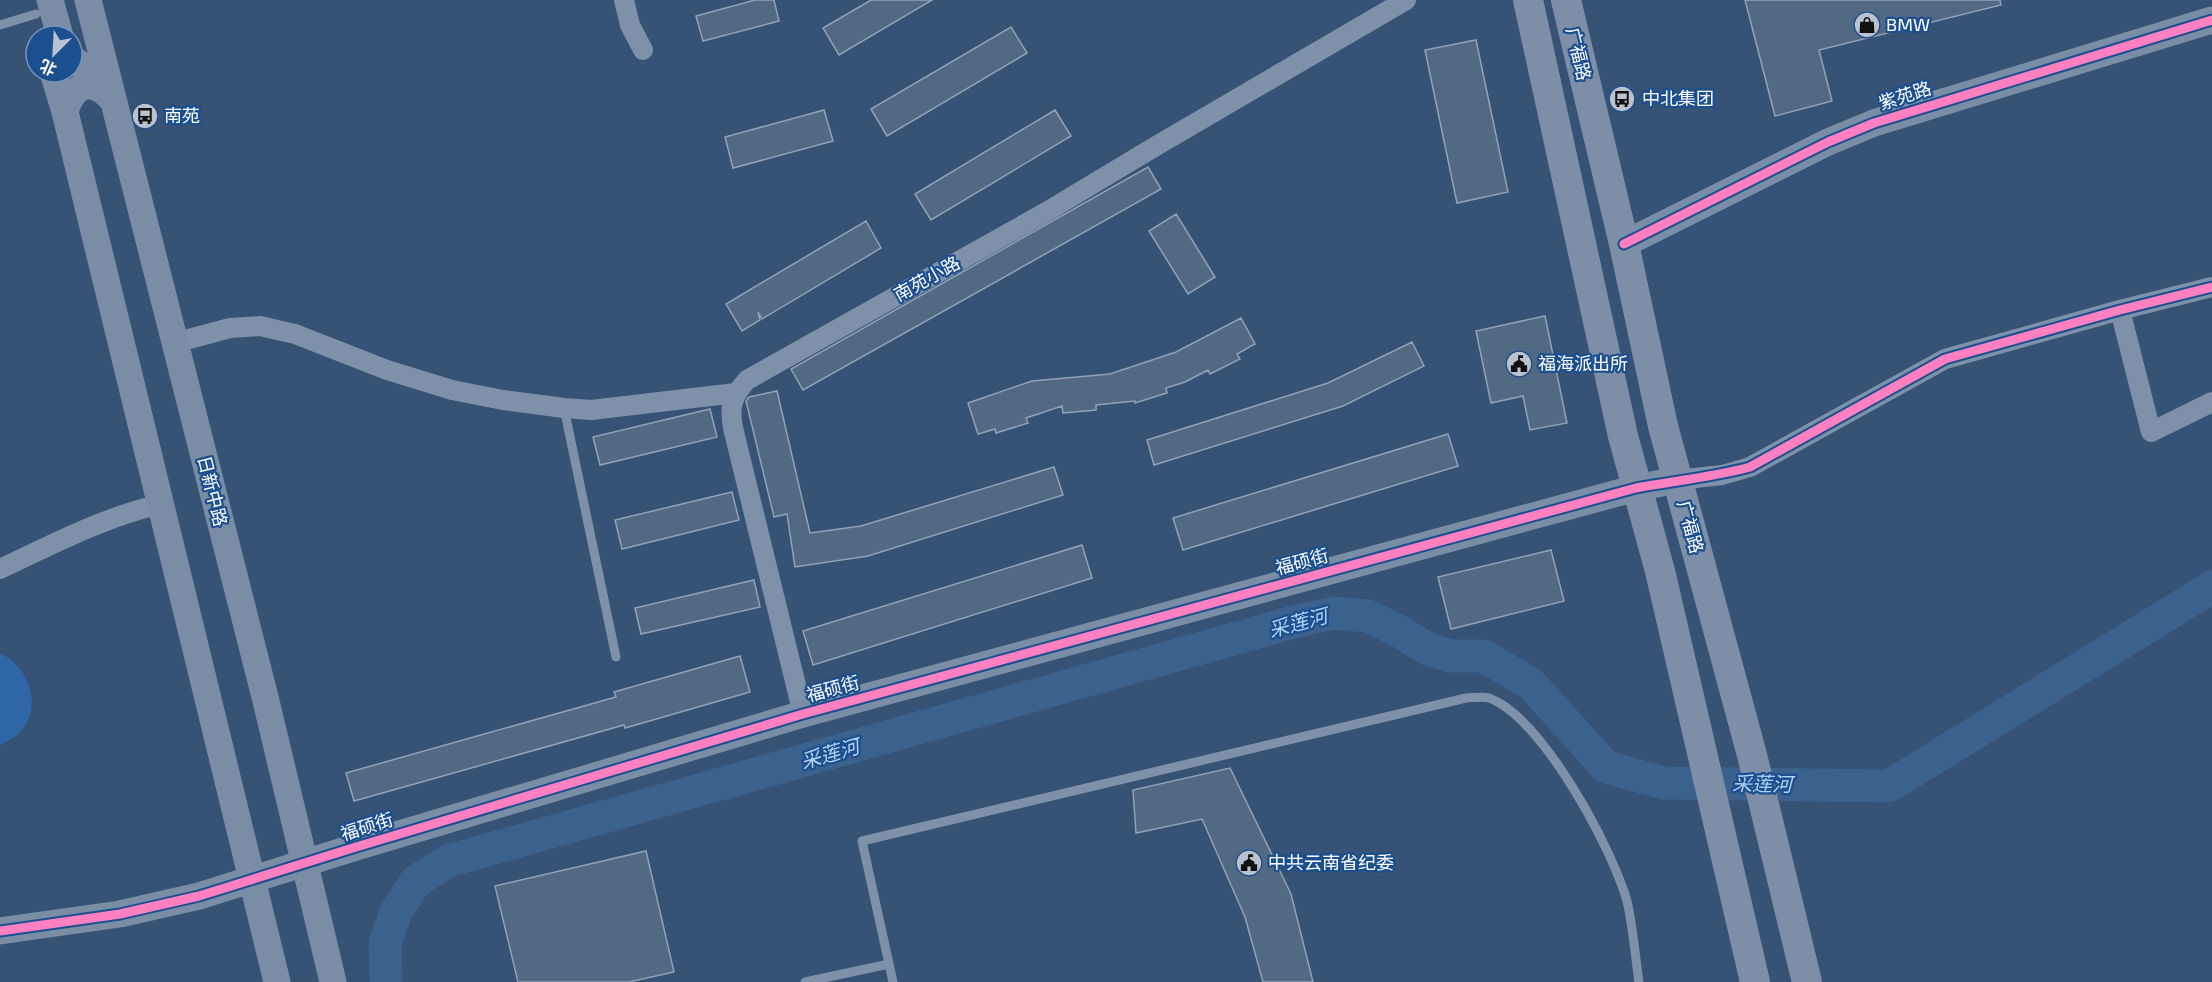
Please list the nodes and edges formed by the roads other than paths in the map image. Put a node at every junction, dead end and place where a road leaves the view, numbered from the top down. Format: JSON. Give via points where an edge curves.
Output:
{"nodes":[{"id":1,"x":88,"y":0,"type":"edge"},
{"id":2,"x":624,"y":0,"type":"edge"},
{"id":3,"x":1406,"y":0,"type":"edge"},
{"id":4,"x":1528,"y":0,"type":"edge"},
{"id":5,"x":1566,"y":0,"type":"edge"},
{"id":6,"x":40,"y":13,"type":"edge"},
{"id":7,"x":2212,"y":20,"type":"edge"},
{"id":8,"x":0,"y":25,"type":"edge"},
{"id":9,"x":643,"y":50,"type":"dead end"},
{"id":10,"x":84,"y":66,"type":"edge"},
{"id":11,"x":57,"y":84,"type":"edge"},
{"id":12,"x":114,"y":102,"type":"junction"},
{"id":13,"x":65,"y":112,"type":"junction"},
{"id":14,"x":1624,"y":244,"type":"junction"},
{"id":15,"x":2212,"y":287,"type":"edge"},
{"id":16,"x":2120,"y":310,"type":"junction"},
{"id":17,"x":174,"y":342,"type":"junction"},
{"id":18,"x":736,"y":393,"type":"junction"},
{"id":19,"x":2212,"y":402,"type":"edge"},
{"id":20,"x":564,"y":408,"type":"junction"},
{"id":21,"x":1677,"y":480,"type":"junction"},
{"id":22,"x":1636,"y":488,"type":"junction"},
{"id":23,"x":161,"y":504,"type":"junction"},
{"id":24,"x":0,"y":569,"type":"edge"},
{"id":25,"x":616,"y":657,"type":"dead end"},
{"id":26,"x":803,"y":714,"type":"junction"},
{"id":27,"x":304,"y":864,"type":"junction"},
{"id":28,"x":252,"y":881,"type":"junction"},
{"id":29,"x":0,"y":931,"type":"edge"},
{"id":30,"x":889,"y":964,"type":"junction"},
{"id":31,"x":277,"y":982,"type":"edge"},
{"id":32,"x":333,"y":982,"type":"edge"},
{"id":33,"x":805,"y":982,"type":"edge"},
{"id":34,"x":893,"y":982,"type":"edge"},
{"id":35,"x":1639,"y":982,"type":"edge"},
{"id":36,"x":1755,"y":982,"type":"edge"},
{"id":37,"x":1807,"y":982,"type":"edge"}],
"edges":[{"from":1,"to":12,"type":"street","name":"日新中路"},
{"from":2,"to":9,"type":"street","via":[[630,25]]},
{"from":3,"to":18,"type":"street","name":"南苑小路","via":[[1048,211],[747,380]]},
{"from":4,"to":22,"type":"main road","name":"广福路"},
{"from":5,"to":14,"type":"main road","name":"广福路"},
{"from":6,"to":8,"type":"lane"},
{"from":7,"to":14,"type":"street","name":"紫苑路","via":[[1874,123]]},
{"from":10,"to":12,"type":"street","via":[[107,86]]},
{"from":11,"to":13,"type":"street"},
{"from":12,"to":13,"type":"street","via":[[104,90],[84,87],[71,95]]},
{"from":12,"to":17,"type":"street","name":"日新中路"},
{"from":13,"to":23,"type":"street"},
{"from":14,"to":21,"type":"main road","name":"广福路"},
{"from":15,"to":16,"type":"street"},
{"from":16,"to":19,"type":"street","via":[[2151,432]]},
{"from":16,"to":21,"type":"street","via":[[1945,359],[1750,467]]},
{"from":17,"to":20,"type":"street","via":[[230,328],[260,326],[295,334],[452,390]]},
{"from":17,"to":27,"type":"street","name":"日新中路"},
{"from":18,"to":20,"type":"street","via":[[591,410]]},
{"from":18,"to":26,"type":"street","via":[[730,412],[733,428]]},
{"from":20,"to":25,"type":"lane"},
{"from":21,"to":22,"type":"street","name":"福硕街"},
{"from":21,"to":37,"type":"main road","name":"广福路","via":[[1752,755]]},
{"from":22,"to":26,"type":"street","name":"福硕街"},
{"from":22,"to":36,"type":"main road","name":"广福路","via":[[1660,571]]},
{"from":23,"to":24,"type":"street","via":[[97,524]]},
{"from":23,"to":28,"type":"street"},
{"from":26,"to":27,"type":"street","name":"福硕街"},
{"from":27,"to":28,"type":"street","name":"福硕街"},
{"from":27,"to":32,"type":"street","name":"日新中路"},
{"from":28,"to":29,"type":"street","name":"福硕街","via":[[120,914]]},
{"from":28,"to":31,"type":"street"},
{"from":30,"to":33,"type":"lane"},
{"from":30,"to":34,"type":"lane"},
{"from":30,"to":35,"type":"lane","via":[[862,841],[1466,698],[1488,697],[1514,714],[1549,749],[1588,813],[1627,901]]}]}
